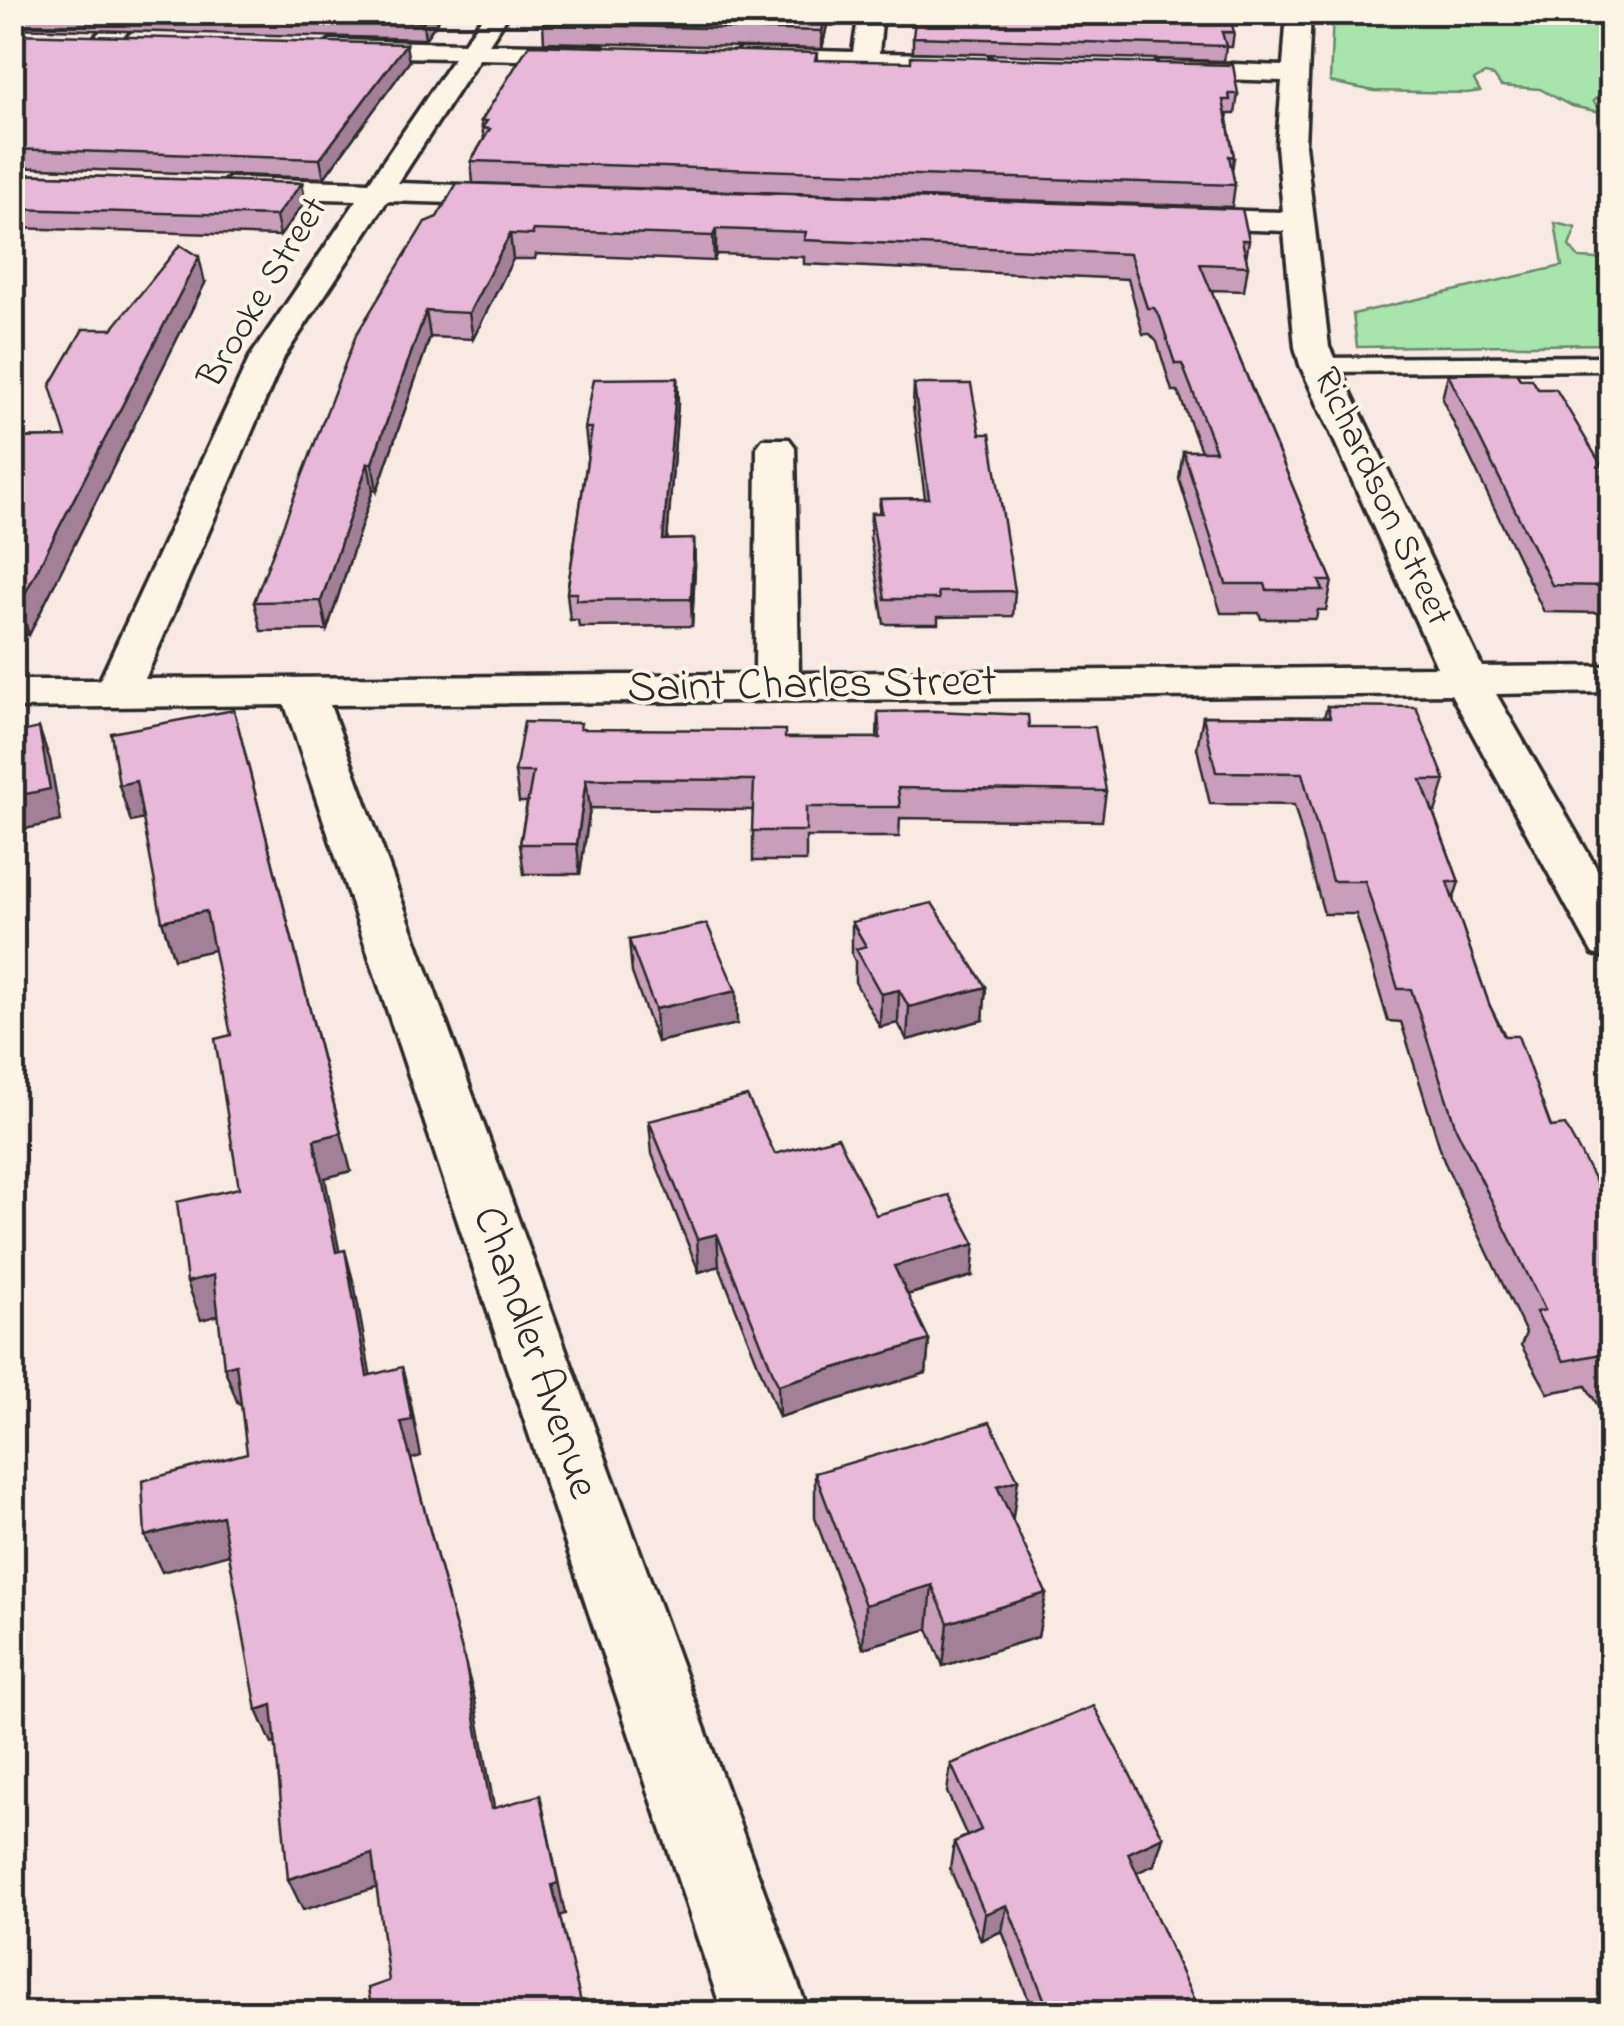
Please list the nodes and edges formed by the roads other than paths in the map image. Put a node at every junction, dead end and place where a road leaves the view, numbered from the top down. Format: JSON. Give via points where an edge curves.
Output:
{"nodes":[{"id":1,"x":137,"y":12,"type":"edge"},
{"id":2,"x":498,"y":12,"type":"edge"},
{"id":3,"x":871,"y":12,"type":"edge"},
{"id":4,"x":1298,"y":12,"type":"edge"},
{"id":5,"x":141,"y":42,"type":"edge"},
{"id":6,"x":296,"y":47,"type":"edge"},
{"id":7,"x":470,"y":52,"type":"junction"},
{"id":8,"x":628,"y":55,"type":"edge"},
{"id":9,"x":707,"y":57,"type":"edge"},
{"id":10,"x":865,"y":60,"type":"junction"},
{"id":11,"x":1014,"y":64,"type":"edge"},
{"id":12,"x":1126,"y":68,"type":"edge"},
{"id":13,"x":1292,"y":74,"type":"junction"},
{"id":14,"x":203,"y":186,"type":"edge"},
{"id":15,"x":375,"y":191,"type":"junction"},
{"id":16,"x":552,"y":197,"type":"edge"},
{"id":17,"x":1140,"y":217,"type":"edge"},
{"id":18,"x":1296,"y":222,"type":"junction"},
{"id":19,"x":1606,"y":363,"type":"dead end"},
{"id":20,"x":1318,"y":365,"type":"junction"},
{"id":21,"x":776,"y":447,"type":"dead end"},
{"id":22,"x":1612,"y":679,"type":"edge"},
{"id":23,"x":1466,"y":680,"type":"junction"},
{"id":24,"x":776,"y":686,"type":"junction"},
{"id":25,"x":117,"y":692,"type":"junction"},
{"id":26,"x":302,"y":692,"type":"junction"},
{"id":27,"x":12,"y":694,"type":"edge"},
{"id":28,"x":1612,"y":942,"type":"edge"},
{"id":29,"x":766,"y":2014,"type":"edge"}],
"edges":[{"from":1,"to":5,"type":"street","via":[[94,41]]},
{"from":2,"to":7,"type":"street","name":"Brooke Street"},
{"from":3,"to":10,"type":"street"},
{"from":4,"to":13,"type":"street","name":"Richardson Street"},
{"from":6,"to":7,"type":"street"},
{"from":7,"to":8,"type":"street"},
{"from":7,"to":15,"type":"street","name":"Brooke Street"},
{"from":9,"to":10,"type":"street"},
{"from":10,"to":11,"type":"street"},
{"from":12,"to":13,"type":"street"},
{"from":13,"to":18,"type":"street","name":"Richardson Street"},
{"from":14,"to":15,"type":"street"},
{"from":15,"to":16,"type":"street"},
{"from":15,"to":25,"type":"street","name":"Brooke Street","via":[[266,357]]},
{"from":17,"to":18,"type":"street"},
{"from":18,"to":20,"type":"street","name":"Richardson Street"},
{"from":19,"to":20,"type":"lane"},
{"from":20,"to":23,"type":"street","name":"Richardson Street"},
{"from":21,"to":24,"type":"street"},
{"from":22,"to":23,"type":"street","name":"Saint Charles Street"},
{"from":23,"to":24,"type":"street","name":"Saint Charles Street"},
{"from":23,"to":28,"type":"street","name":"Richardson Street"},
{"from":24,"to":26,"type":"street","name":"Saint Charles Street"},
{"from":25,"to":26,"type":"street","name":"Saint Charles Street"},
{"from":25,"to":27,"type":"street","name":"Saint Charles Street"},
{"from":26,"to":29,"type":"street","name":"Chandler Avenue"}]}
